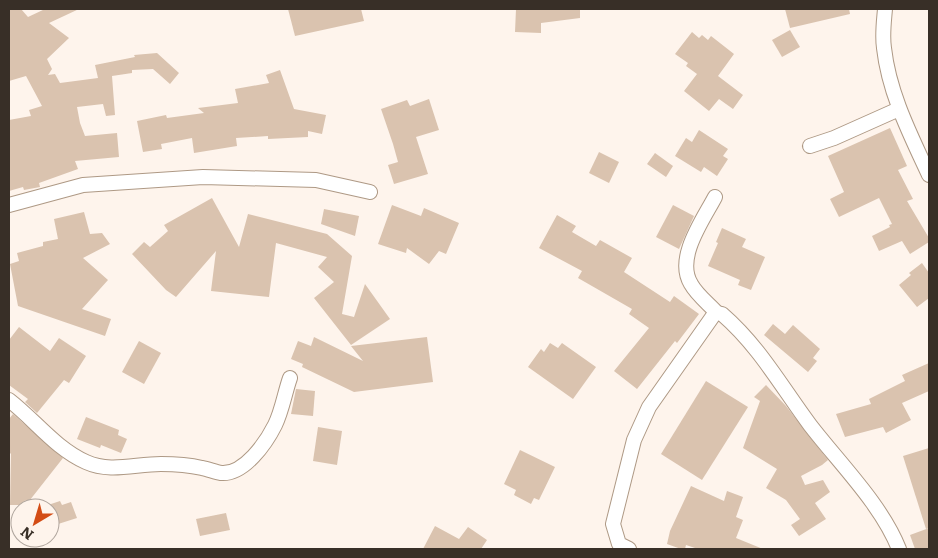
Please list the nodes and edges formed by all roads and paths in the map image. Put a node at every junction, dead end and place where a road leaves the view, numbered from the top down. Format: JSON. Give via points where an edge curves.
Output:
{"nodes":[{"id":1,"x":885,"y":9,"type":"edge"},
{"id":2,"x":899,"y":109,"type":"junction"},
{"id":3,"x":810,"y":146,"type":"dead end"},
{"id":4,"x":929,"y":175,"type":"edge"},
{"id":5,"x":370,"y":192,"type":"dead end"},
{"id":6,"x":715,"y":197,"type":"dead end"},
{"id":7,"x":9,"y":205,"type":"edge"},
{"id":8,"x":717,"y":313,"type":"junction"},
{"id":9,"x":290,"y":378,"type":"dead end"},
{"id":10,"x":9,"y":400,"type":"edge"},
{"id":11,"x":629,"y":549,"type":"edge"},
{"id":12,"x":899,"y":549,"type":"edge"}],
"edges":[{"from":1,"to":2,"type":"street","via":[[883,47]]},
{"from":2,"to":3,"type":"street"},
{"from":2,"to":4,"type":"street"},
{"from":5,"to":7,"type":"street","via":[[316,180],[203,177],[82,185]]},
{"from":6,"to":8,"type":"street","via":[[687,252],[686,272],[691,284]]},
{"from":8,"to":11,"type":"street","via":[[649,408],[634,440],[613,524],[619,544]]},
{"from":8,"to":12,"type":"street","via":[[748,338],[869,499]]},
{"from":9,"to":10,"type":"street","via":[[276,424],[257,451],[242,468],[222,473],[170,464],[111,469],[92,464],[62,448]]}]}
